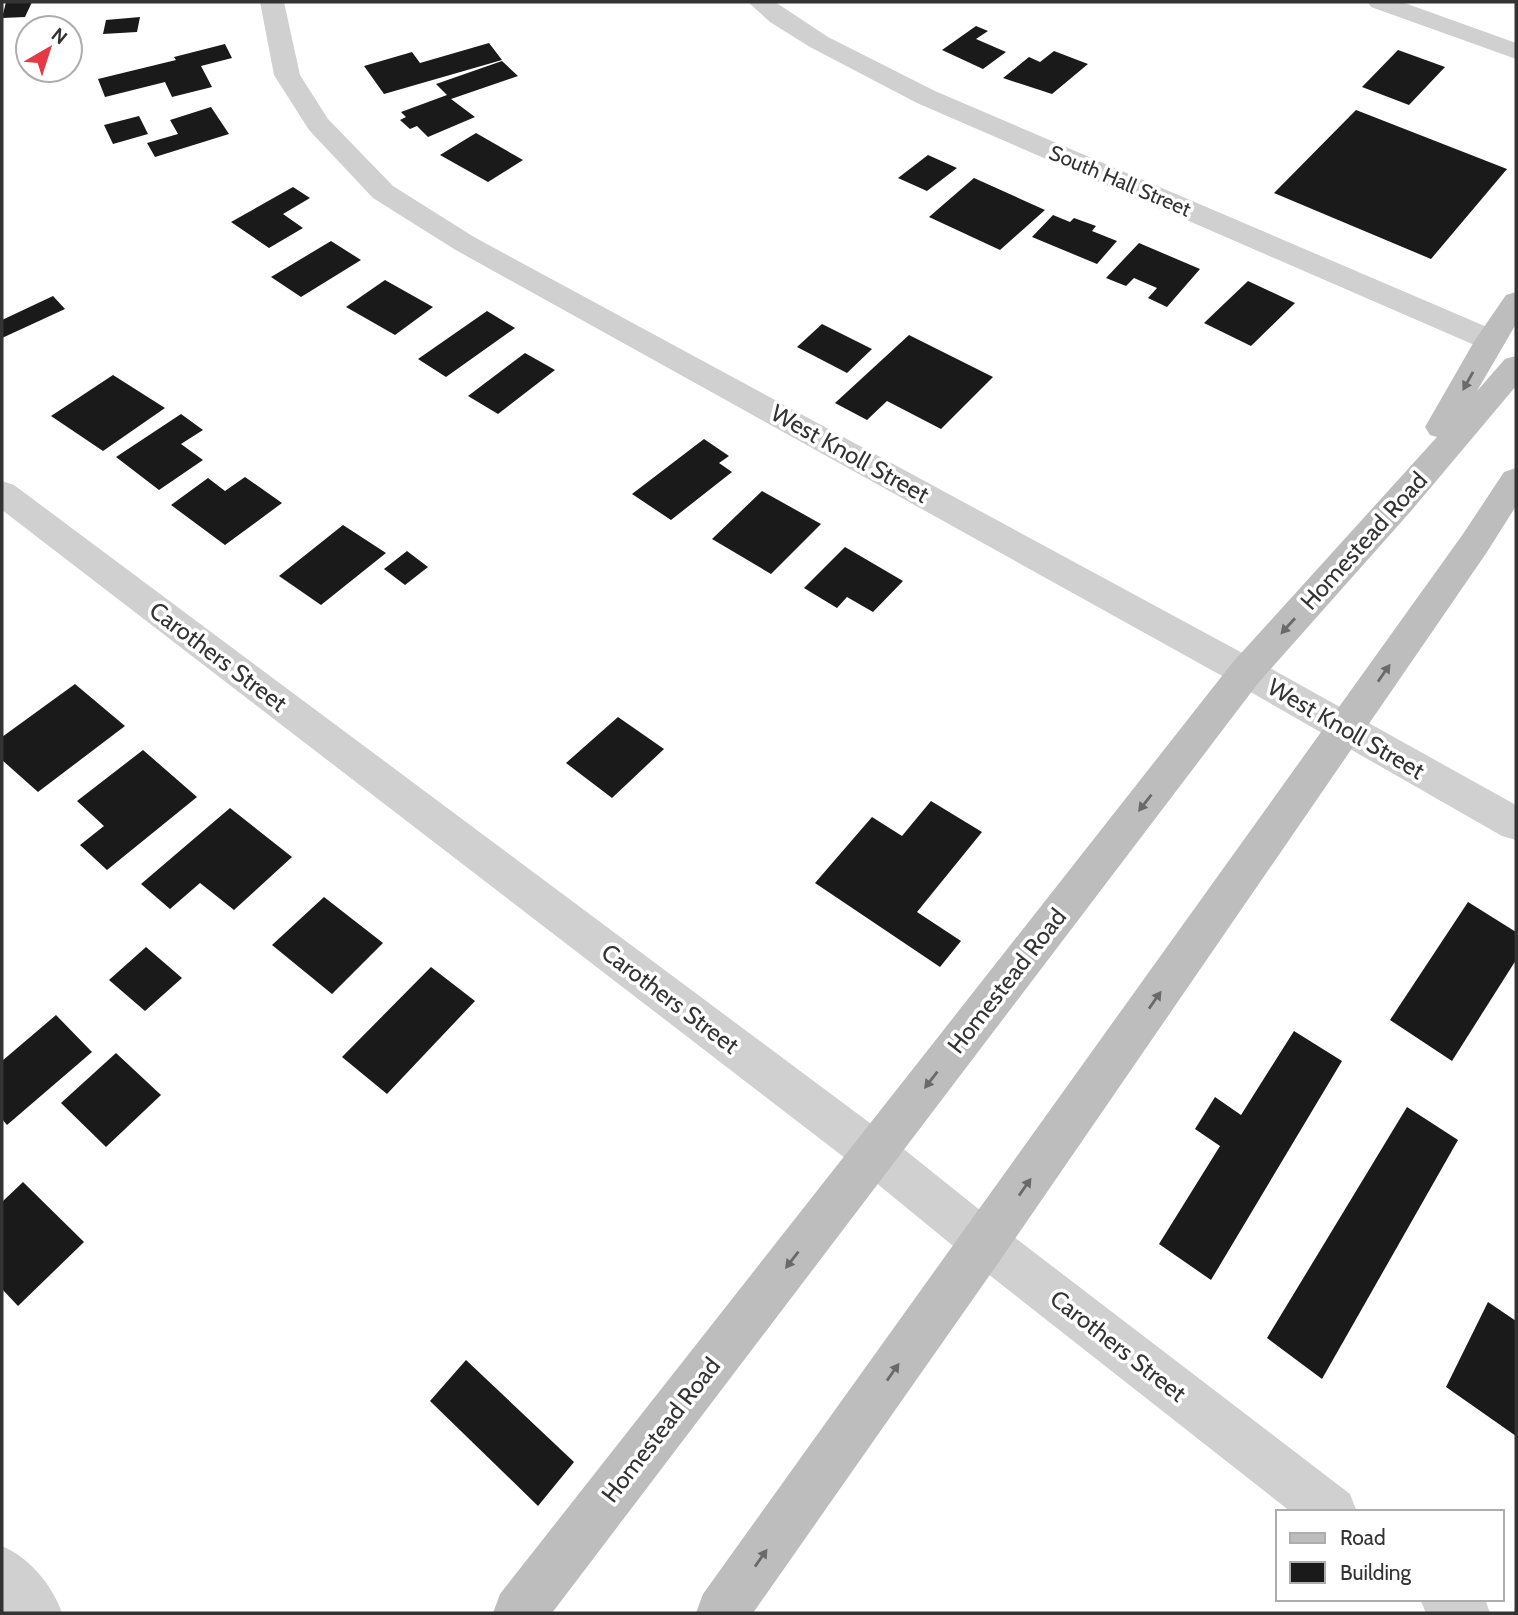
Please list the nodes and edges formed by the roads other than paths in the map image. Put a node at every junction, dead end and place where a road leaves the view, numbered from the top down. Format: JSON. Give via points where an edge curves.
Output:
{"nodes":[{"id":1,"x":272,"y":2,"type":"edge"},
{"id":2,"x":761,"y":2,"type":"edge"},
{"id":3,"x":1380,"y":2,"type":"edge"},
{"id":4,"x":1516,"y":51,"type":"edge"},
{"id":5,"x":1516,"y":302,"type":"edge"},
{"id":6,"x":1490,"y":340,"type":"junction"},
{"id":7,"x":1516,"y":366,"type":"edge"},
{"id":8,"x":1516,"y":480,"type":"edge"},
{"id":9,"x":2,"y":493,"type":"edge"},
{"id":10,"x":1399,"y":502,"type":"junction"},
{"id":11,"x":1516,"y":502,"type":"edge"},
{"id":12,"x":1475,"y":543,"type":"junction"},
{"id":13,"x":1246,"y":672,"type":"junction"},
{"id":14,"x":1345,"y":729,"type":"junction"},
{"id":15,"x":1516,"y":824,"type":"edge"},
{"id":16,"x":874,"y":1153,"type":"junction"},
{"id":17,"x":985,"y":1243,"type":"junction"},
{"id":18,"x":1329,"y":1510,"type":"edge"},
{"id":19,"x":2,"y":1572,"type":"edge"},
{"id":20,"x":1449,"y":1601,"type":"edge"},
{"id":21,"x":36,"y":1613,"type":"edge"},
{"id":22,"x":519,"y":1613,"type":"edge"},
{"id":23,"x":722,"y":1613,"type":"edge"},
{"id":24,"x":1464,"y":1613,"type":"edge"}],
"edges":[{"from":1,"to":13,"type":"street","name":"West Knoll Street","via":[[286,75],[317,124],[383,192],[464,243]]},
{"from":2,"to":6,"type":"street","name":"South Hall Street","via":[[842,54],[926,97]]},
{"from":3,"to":4,"type":"street"},
{"from":5,"to":6,"type":"main road"},
{"from":6,"to":10,"type":"main road","one_way":true},
{"from":7,"to":10,"type":"main road","name":"Homestead Road"},
{"from":8,"to":12,"type":"main road"},
{"from":9,"to":16,"type":"street","name":"Carothers Street"},
{"from":10,"to":13,"type":"main road","name":"Homestead Road","one_way":true},
{"from":11,"to":12,"type":"main road"},
{"from":14,"to":12,"type":"main road","one_way":true},
{"from":13,"to":14,"type":"street","name":"West Knoll Street"},
{"from":13,"to":16,"type":"main road","name":"Homestead Road","one_way":true},
{"from":14,"to":15,"type":"street","name":"West Knoll Street"},
{"from":17,"to":14,"type":"main road","one_way":true},
{"from":16,"to":17,"type":"street","name":"Carothers Street"},
{"from":16,"to":22,"type":"main road","name":"Homestead Road","one_way":true},
{"from":17,"to":18,"type":"street","name":"Carothers Street"},
{"from":23,"to":17,"type":"main road","one_way":true},
{"from":19,"to":21,"type":"street"},
{"from":20,"to":24,"type":"street"}]}
